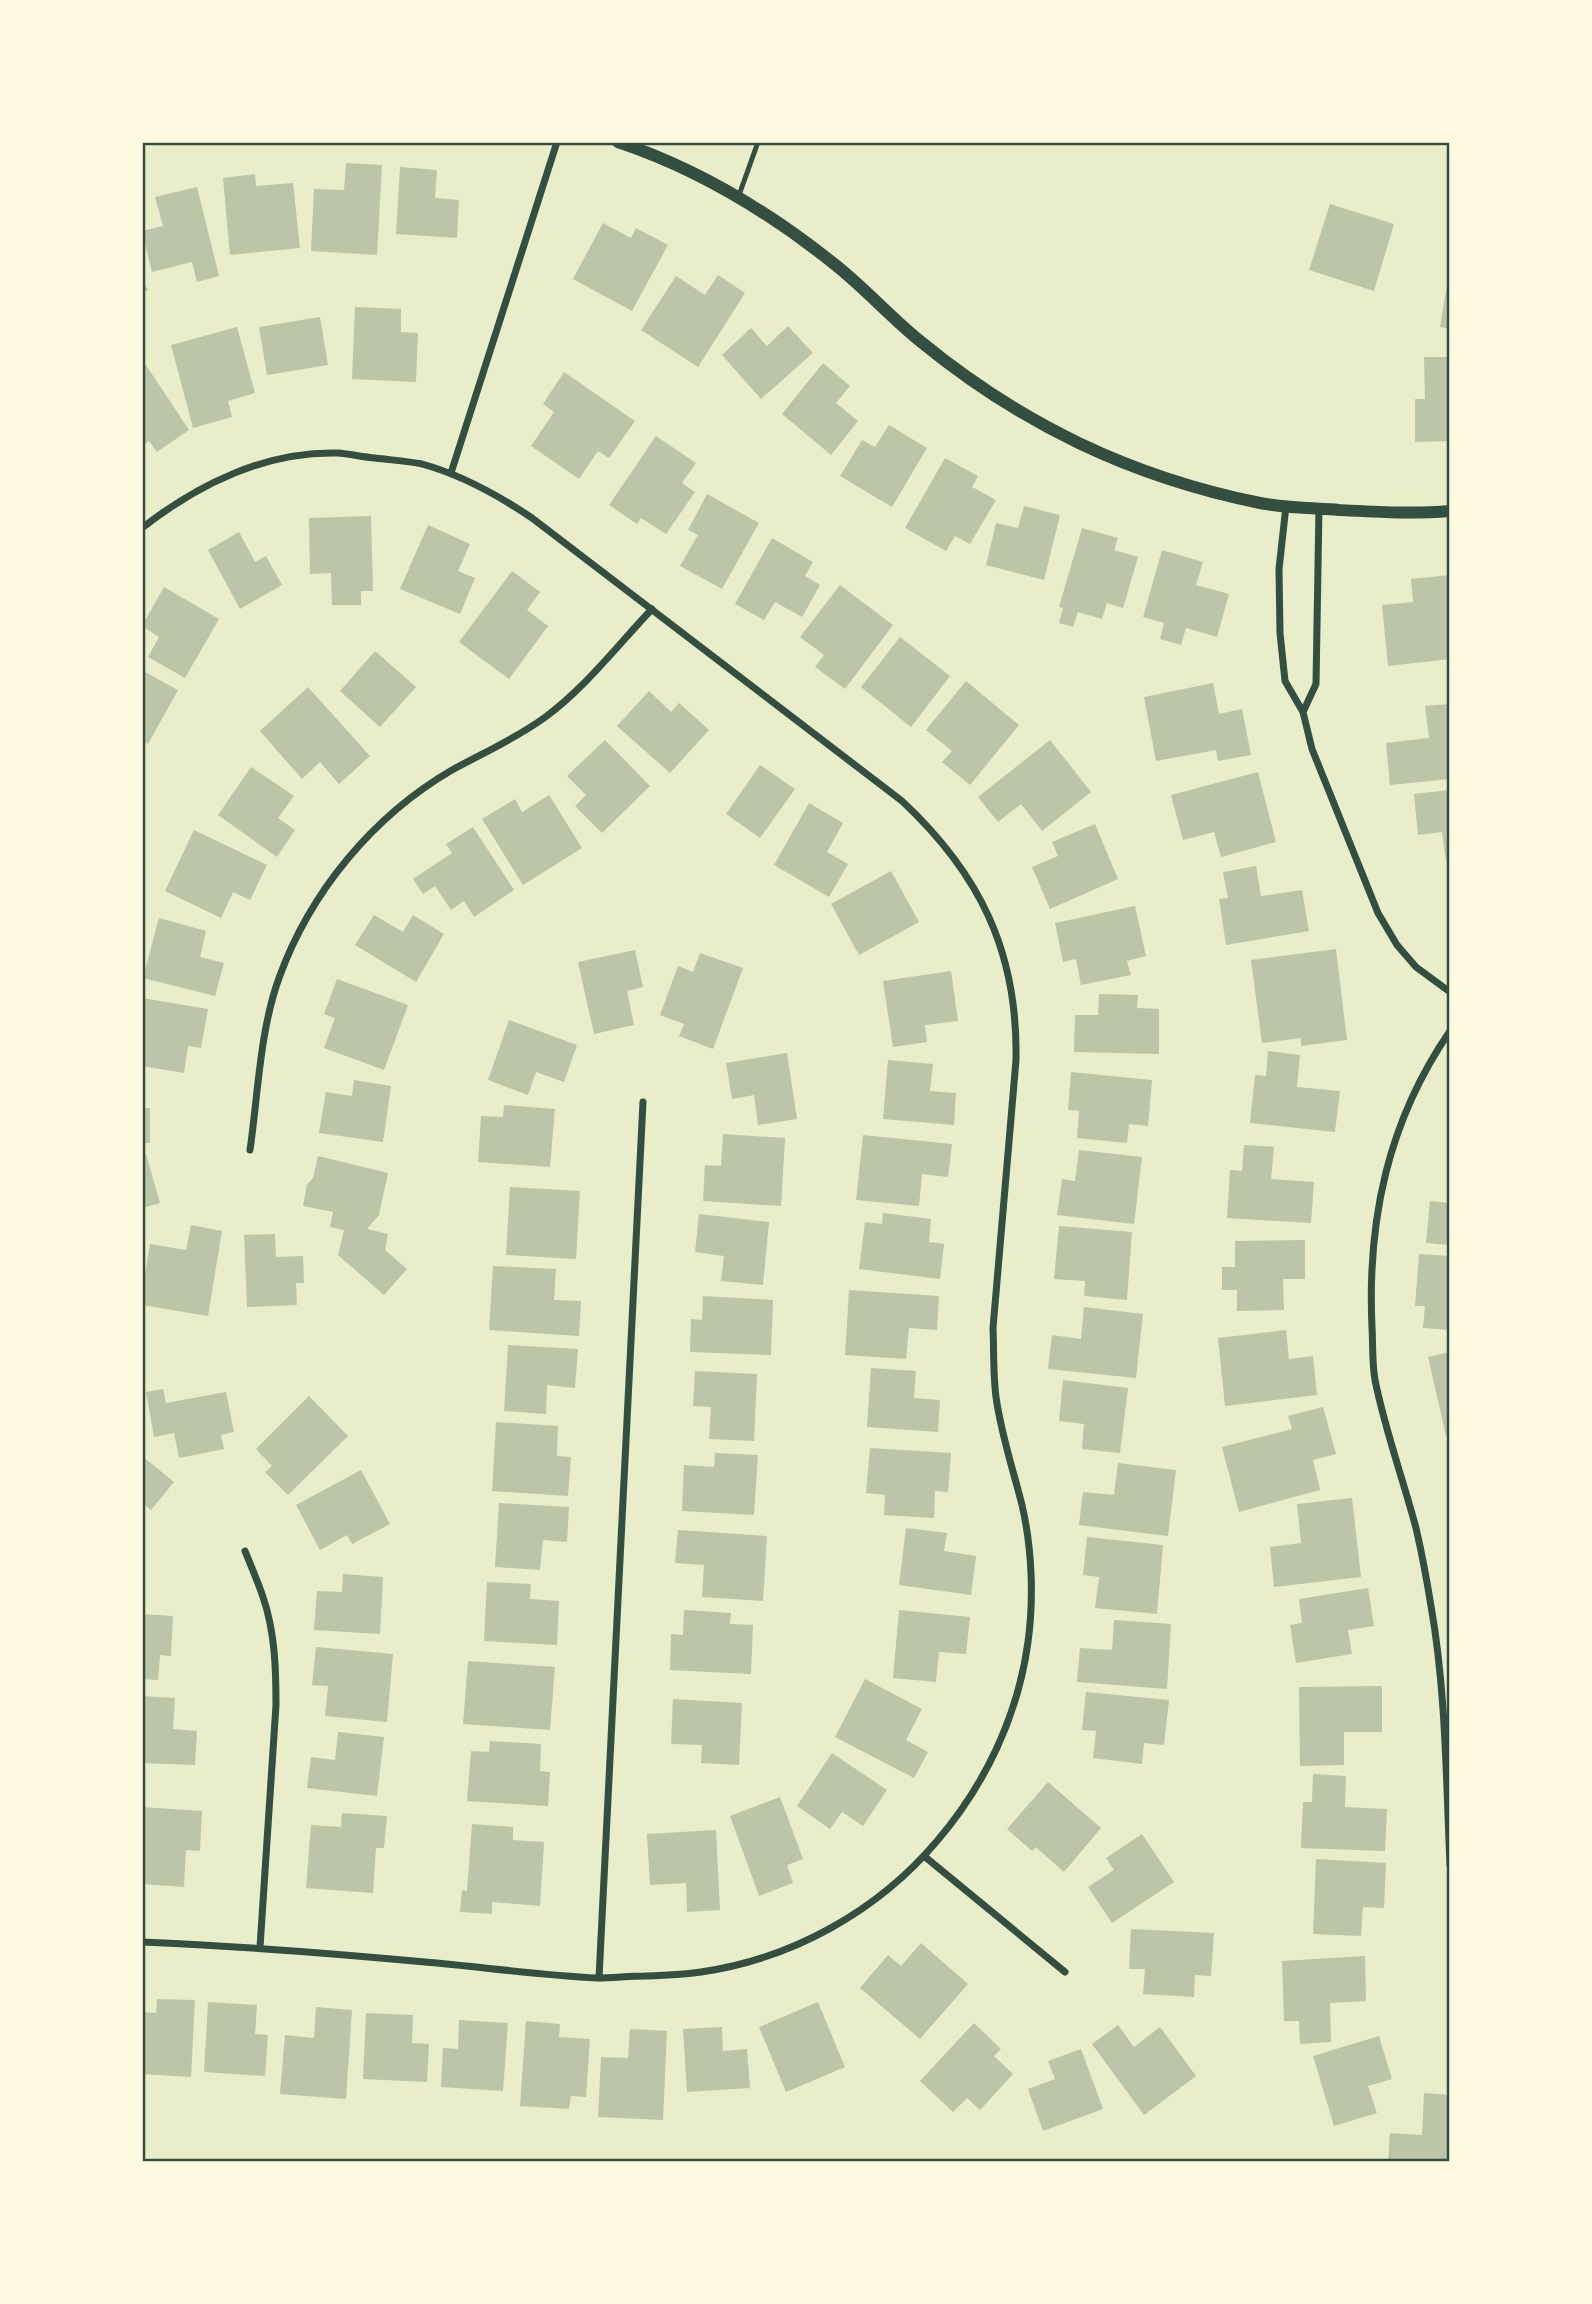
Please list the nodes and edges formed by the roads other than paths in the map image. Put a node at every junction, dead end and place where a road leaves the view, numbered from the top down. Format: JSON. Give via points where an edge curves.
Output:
{"nodes":[{"id":1,"x":557,"y":142,"type":"edge"},
{"id":2,"x":618,"y":142,"type":"edge"},
{"id":3,"x":758,"y":142,"type":"edge"},
{"id":4,"x":738,"y":198,"type":"junction"},
{"id":5,"x":451,"y":473,"type":"junction"},
{"id":6,"x":1286,"y":506,"type":"junction"},
{"id":7,"x":1319,"y":508,"type":"junction"},
{"id":8,"x":1450,"y":511,"type":"edge"},
{"id":9,"x":142,"y":528,"type":"edge"},
{"id":10,"x":652,"y":609,"type":"junction"},
{"id":11,"x":1303,"y":712,"type":"junction"},
{"id":12,"x":1450,"y":992,"type":"edge"},
{"id":13,"x":1450,"y":1031,"type":"edge"},
{"id":14,"x":643,"y":1102,"type":"dead end"},
{"id":15,"x":250,"y":1150,"type":"dead end"},
{"id":16,"x":244,"y":1551,"type":"dead end"},
{"id":17,"x":1446,"y":1690,"type":"edge"},
{"id":18,"x":924,"y":1856,"type":"junction"},
{"id":19,"x":1450,"y":1865,"type":"edge"},
{"id":20,"x":142,"y":1942,"type":"edge"},
{"id":21,"x":260,"y":1947,"type":"junction"},
{"id":22,"x":1065,"y":1972,"type":"dead end"},
{"id":23,"x":599,"y":1978,"type":"junction"}],
"edges":[{"from":1,"to":5,"type":"street"},
{"from":2,"to":4,"type":"street","via":[[706,179]]},
{"from":3,"to":4,"type":"lane"},
{"from":4,"to":6,"type":"street","via":[[775,219],[835,265],[918,340],[978,386],[1041,426],[1110,458],[1188,486]]},
{"from":5,"to":9,"type":"street","via":[[338,453],[302,456],[231,474],[197,490]]},
{"from":5,"to":10,"type":"street","via":[[502,497]]},
{"from":6,"to":7,"type":"street"},
{"from":6,"to":11,"type":"street","via":[[1279,569],[1280,633],[1285,681]]},
{"from":7,"to":8,"type":"street","via":[[1398,514]]},
{"from":7,"to":11,"type":"street","via":[[1316,684]]},
{"from":10,"to":15,"type":"street","via":[[554,710],[413,797],[370,835],[326,887],[292,947],[268,1013]]},
{"from":10,"to":18,"type":"street","via":[[929,826],[973,884],[1002,952],[1016,1023],[1016,1060],[993,1328],[994,1363],[1004,1438],[1023,1508],[1031,1609],[1013,1709],[969,1800]]},
{"from":11,"to":12,"type":"street","via":[[1312,749],[1378,913],[1416,967]]},
{"from":13,"to":17,"type":"street","via":[[1410,1101],[1384,1175],[1370,1290],[1375,1378],[1416,1531]]},
{"from":14,"to":23,"type":"street"},
{"from":16,"to":21,"type":"street","via":[[264,1598],[276,1669]]},
{"from":17,"to":19,"type":"street"},
{"from":18,"to":22,"type":"street"},
{"from":18,"to":23,"type":"street","via":[[883,1894],[796,1946],[698,1973]]},
{"from":20,"to":21,"type":"street"},
{"from":21,"to":23,"type":"street"}]}
